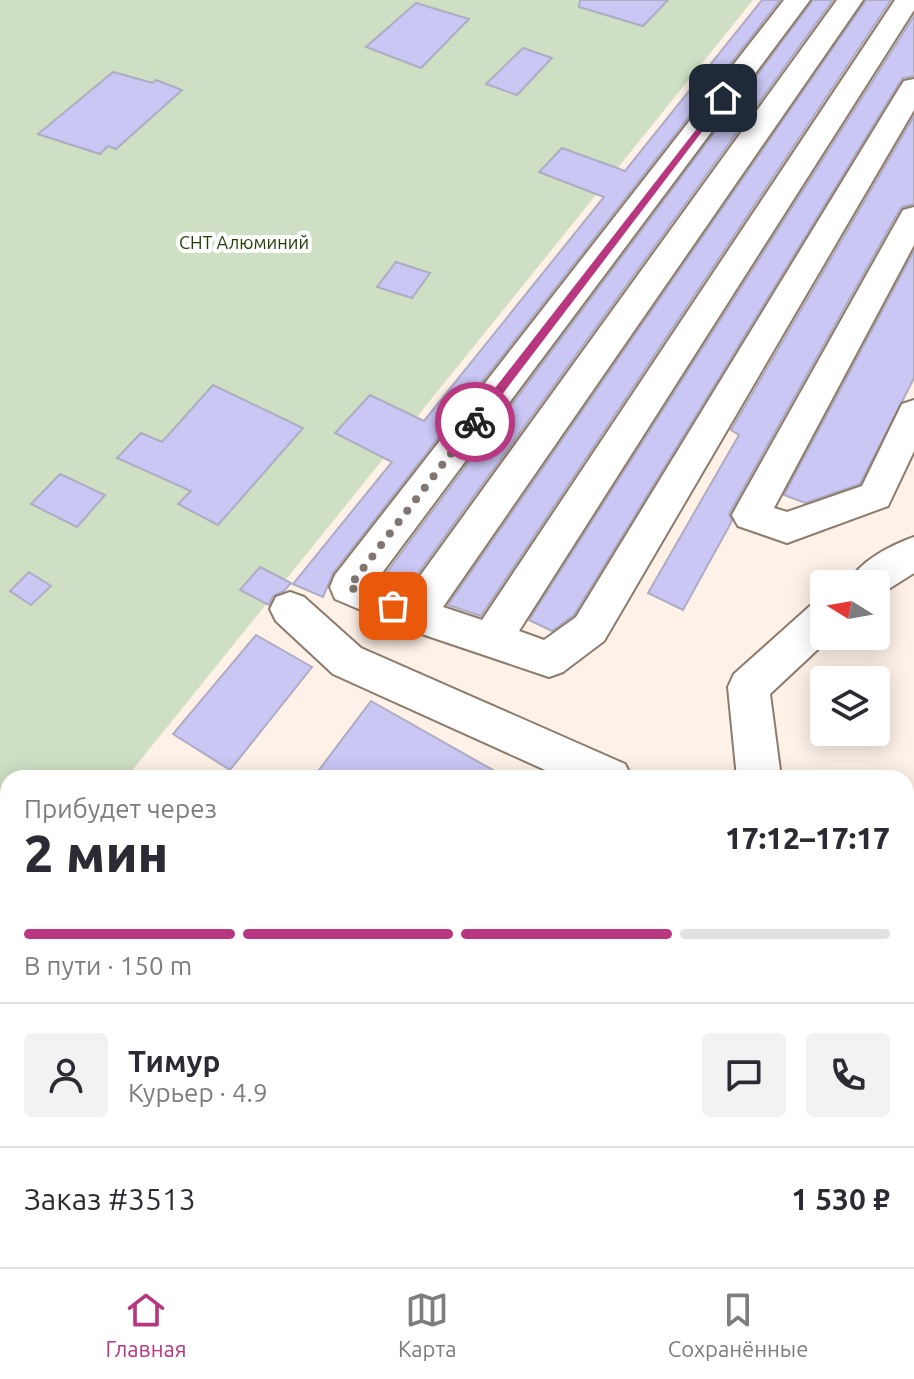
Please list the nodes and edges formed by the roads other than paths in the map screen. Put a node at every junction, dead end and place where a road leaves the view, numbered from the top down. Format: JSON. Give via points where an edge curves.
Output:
{"nodes":[{"id":1,"x":797,"y":0,"type":"edge"},
{"id":2,"x":850,"y":0,"type":"edge"},
{"id":3,"x":908,"y":0,"type":"edge"},
{"id":4,"x":914,"y":87,"type":"edge"},
{"id":5,"x":914,"y":217,"type":"edge"},
{"id":6,"x":914,"y":413,"type":"edge"},
{"id":7,"x":914,"y":553,"type":"edge"},
{"id":8,"x":888,"y":570,"type":"edge"},
{"id":9,"x":290,"y":609,"type":"dead end"},
{"id":10,"x":415,"y":615,"type":"junction"},
{"id":11,"x":810,"y":631,"type":"edge"},
{"id":12,"x":491,"y":640,"type":"junction"},
{"id":13,"x":592,"y":770,"type":"edge"},
{"id":14,"x":758,"y":770,"type":"edge"}],
"edges":[{"from":1,"to":10,"type":"street","via":[[349,587]]},
{"from":2,"to":10,"type":"street"},
{"from":3,"to":12,"type":"street"},
{"from":4,"to":12,"type":"street","via":[[590,629],[549,659]]},
{"from":5,"to":6,"type":"street","via":[[751,515],[787,528],[875,496]]},
{"from":7,"to":8,"type":"street"},
{"from":9,"to":13,"type":"street","via":[[347,661]]},
{"from":10,"to":12,"type":"street"},
{"from":11,"to":14,"type":"street","via":[[749,687]]}]}
